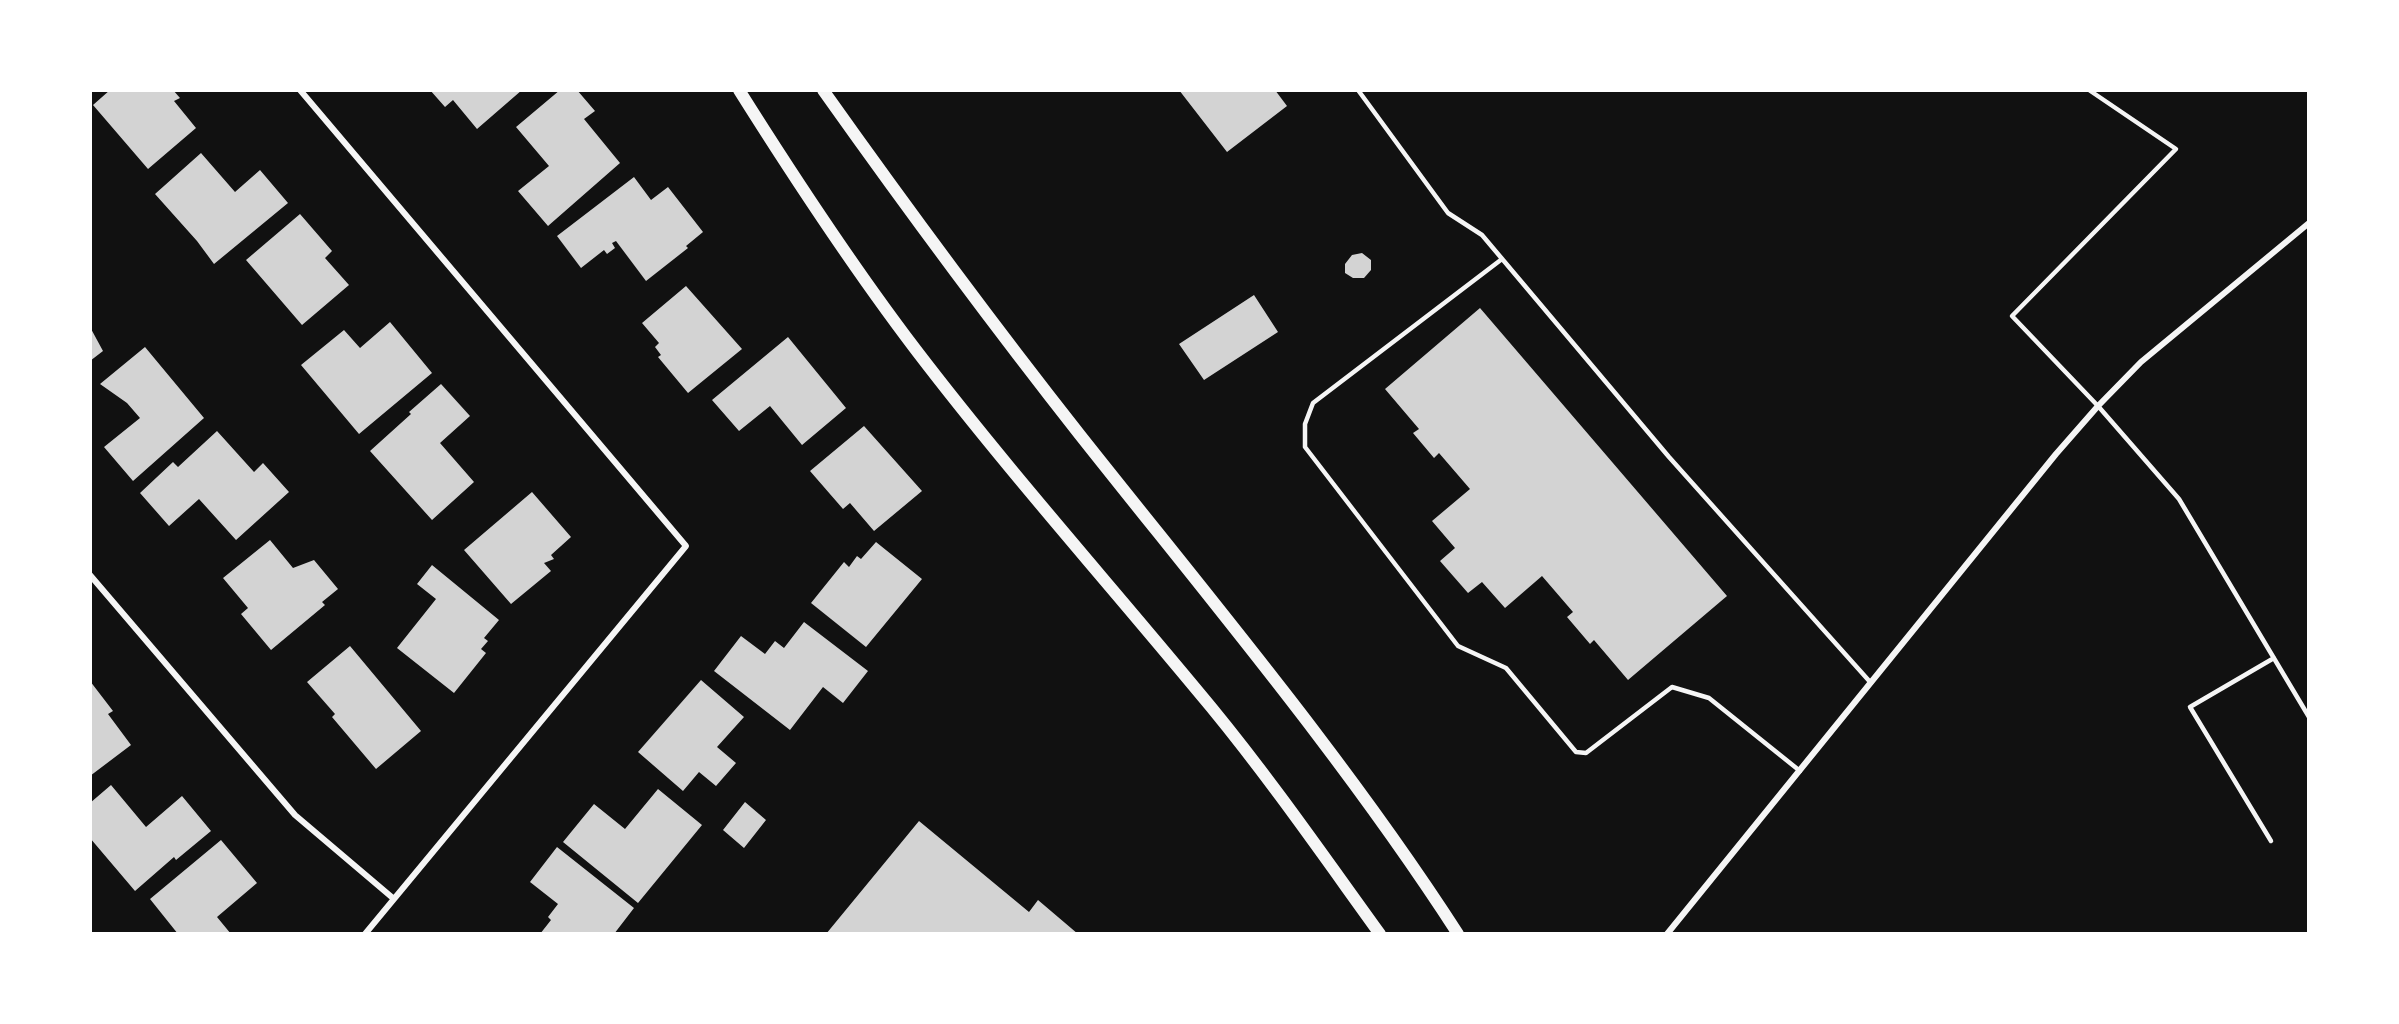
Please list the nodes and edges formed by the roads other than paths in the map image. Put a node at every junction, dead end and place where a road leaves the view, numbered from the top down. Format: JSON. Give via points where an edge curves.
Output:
{"nodes":[{"id":1,"x":300,"y":90,"type":"edge"},
{"id":2,"x":739,"y":90,"type":"edge"},
{"id":3,"x":823,"y":90,"type":"edge"},
{"id":4,"x":1359,"y":90,"type":"edge"},
{"id":5,"x":2089,"y":90,"type":"edge"},
{"id":6,"x":2309,"y":223,"type":"edge"},
{"id":7,"x":1502,"y":259,"type":"junction"},
{"id":8,"x":2098,"y":406,"type":"junction"},
{"id":9,"x":90,"y":575,"type":"edge"},
{"id":10,"x":2274,"y":658,"type":"junction"},
{"id":11,"x":1870,"y":683,"type":"junction"},
{"id":12,"x":2309,"y":717,"type":"edge"},
{"id":13,"x":1800,"y":771,"type":"junction"},
{"id":14,"x":2271,"y":841,"type":"dead end"},
{"id":15,"x":394,"y":899,"type":"junction"},
{"id":16,"x":365,"y":934,"type":"edge"},
{"id":17,"x":1380,"y":934,"type":"edge"},
{"id":18,"x":1458,"y":934,"type":"edge"},
{"id":19,"x":1667,"y":934,"type":"edge"}],
"edges":[{"from":1,"to":15,"type":"street","via":[[686,546]]},
{"from":2,"to":17,"type":"main road","via":[[820,218],[916,350],[1212,709]]},
{"from":3,"to":18,"type":"main road","via":[[978,304],[1266,668],[1415,867]]},
{"from":4,"to":7,"type":"lane","via":[[1448,213],[1482,235]]},
{"from":5,"to":8,"type":"lane","via":[[2176,149],[2012,316]]},
{"from":6,"to":8,"type":"street","via":[[2141,362]]},
{"from":7,"to":11,"type":"lane","via":[[1669,457]]},
{"from":7,"to":13,"type":"lane","via":[[1313,403],[1305,424],[1305,447],[1458,646],[1506,668],[1576,752],[1586,753],[1672,687],[1709,698]]},
{"from":8,"to":10,"type":"lane","via":[[2179,499]]},
{"from":8,"to":11,"type":"street"},
{"from":9,"to":15,"type":"street","via":[[295,815]]},
{"from":10,"to":12,"type":"lane"},
{"from":10,"to":14,"type":"lane","via":[[2190,707]]},
{"from":11,"to":13,"type":"street"},
{"from":13,"to":19,"type":"street"},
{"from":15,"to":16,"type":"street"}]}
